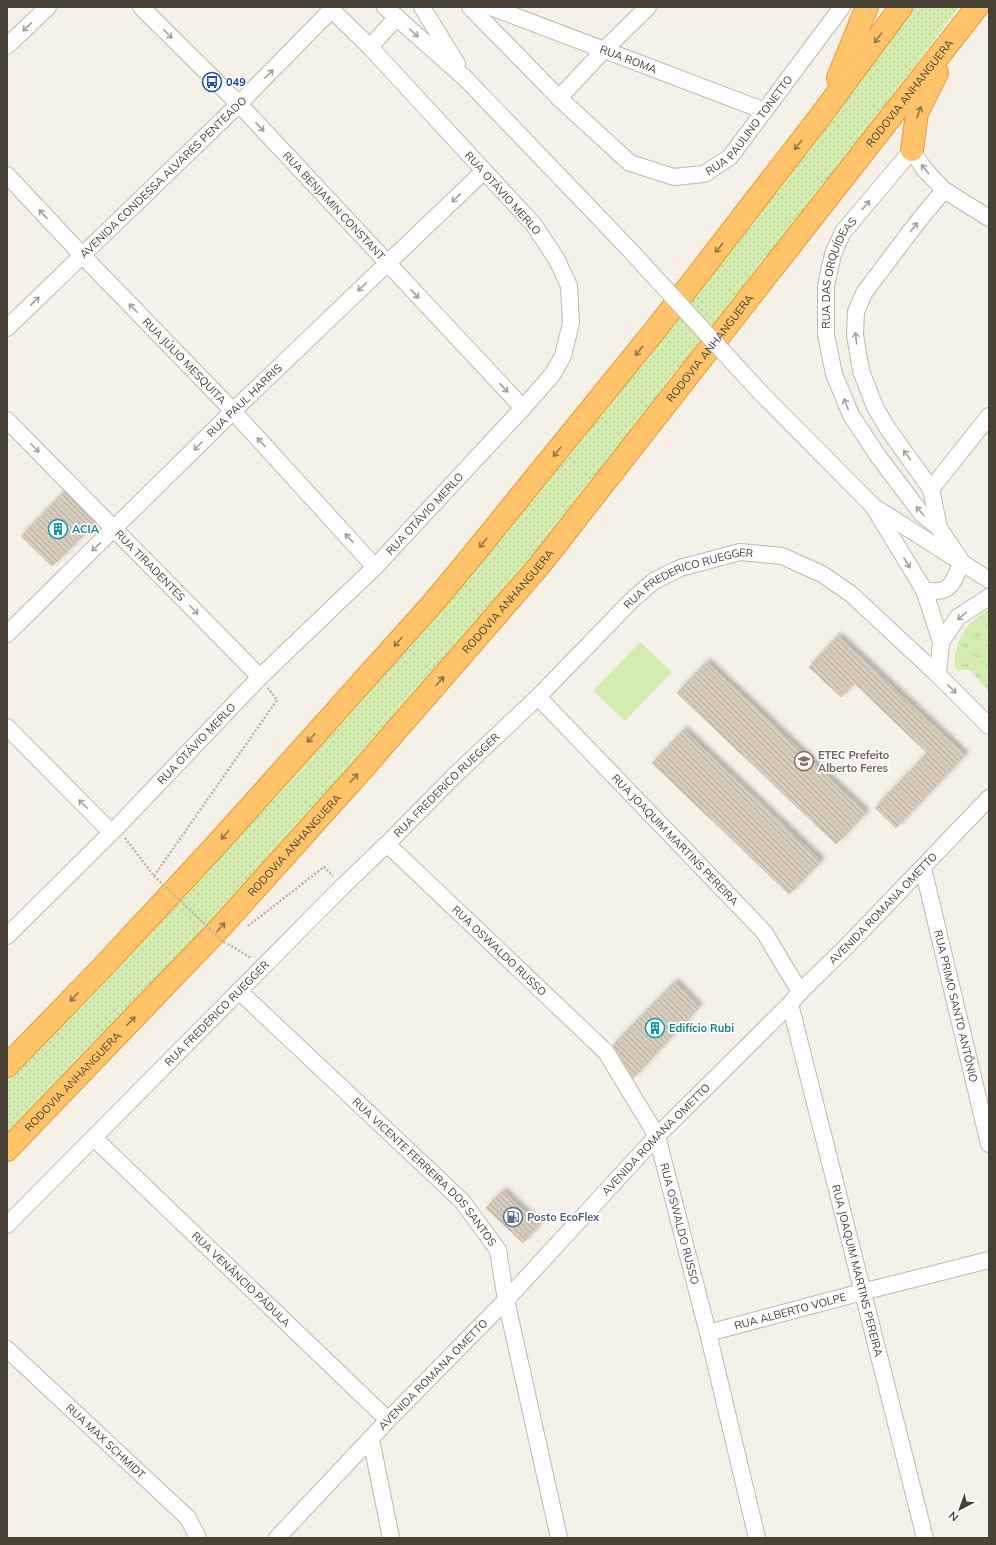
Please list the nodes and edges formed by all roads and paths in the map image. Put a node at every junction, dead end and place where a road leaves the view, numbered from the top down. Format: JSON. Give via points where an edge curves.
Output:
{"nodes":[{"id":1,"x":48,"y":7,"type":"edge"},
{"id":2,"x":141,"y":7,"type":"edge"},
{"id":3,"x":422,"y":7,"type":"edge"},
{"id":4,"x":470,"y":7,"type":"edge"},
{"id":5,"x":491,"y":7,"type":"edge"},
{"id":6,"x":648,"y":7,"type":"edge"},
{"id":7,"x":842,"y":7,"type":"edge"},
{"id":8,"x":867,"y":7,"type":"edge"},
{"id":9,"x":901,"y":7,"type":"edge"},
{"id":10,"x":333,"y":9,"type":"edge"},
{"id":11,"x":391,"y":12,"type":"edge"},
{"id":12,"x":968,"y":19,"type":"edge"},
{"id":13,"x":7,"y":46,"type":"edge"},
{"id":14,"x":370,"y":47,"type":"junction"},
{"id":15,"x":604,"y":50,"type":"junction"},
{"id":16,"x":466,"y":79,"type":"junction"},
{"id":17,"x":559,"y":98,"type":"junction"},
{"id":18,"x":239,"y":104,"type":"junction"},
{"id":19,"x":765,"y":111,"type":"junction"},
{"id":20,"x":822,"y":114,"type":"junction"},
{"id":21,"x":912,"y":150,"type":"junction"},
{"id":22,"x":484,"y":171,"type":"junction"},
{"id":23,"x":7,"y":175,"type":"edge"},
{"id":24,"x":944,"y":190,"type":"junction"},
{"id":25,"x":989,"y":218,"type":"edge"},
{"id":26,"x":82,"y":256,"type":"junction"},
{"id":27,"x":387,"y":264,"type":"junction"},
{"id":28,"x":7,"y":328,"type":"edge"},
{"id":29,"x":523,"y":408,"type":"junction"},
{"id":30,"x":233,"y":411,"type":"junction"},
{"id":31,"x":989,"y":416,"type":"edge"},
{"id":32,"x":7,"y":420,"type":"edge"},
{"id":33,"x":931,"y":489,"type":"junction"},
{"id":34,"x":873,"y":506,"type":"junction"},
{"id":35,"x":115,"y":528,"type":"junction"},
{"id":36,"x":939,"y":528,"type":"junction"},
{"id":37,"x":962,"y":562,"type":"junction"},
{"id":38,"x":376,"y":567,"type":"junction"},
{"id":39,"x":989,"y":580,"type":"edge"},
{"id":40,"x":924,"y":590,"type":"junction"},
{"id":41,"x":989,"y":597,"type":"edge"},
{"id":42,"x":7,"y":634,"type":"edge"},
{"id":43,"x":941,"y":642,"type":"junction"},
{"id":44,"x":938,"y":675,"type":"junction"},
{"id":45,"x":260,"y":677,"type":"junction"},
{"id":46,"x":538,"y":697,"type":"junction"},
{"id":47,"x":989,"y":726,"type":"edge"},
{"id":48,"x":7,"y":727,"type":"edge"},
{"id":49,"x":989,"y":798,"type":"edge"},
{"id":50,"x":114,"y":829,"type":"junction"},
{"id":51,"x":387,"y":844,"type":"junction"},
{"id":52,"x":923,"y":868,"type":"junction"},
{"id":53,"x":154,"y":876,"type":"junction"},
{"id":54,"x":343,"y":886,"type":"junction"},
{"id":55,"x":244,"y":928,"type":"dead end"},
{"id":56,"x":7,"y":936,"type":"edge"},
{"id":57,"x":231,"y":938,"type":"dead end"},
{"id":58,"x":225,"y":943,"type":"junction"},
{"id":59,"x":265,"y":966,"type":"junction"},
{"id":60,"x":240,"y":992,"type":"junction"},
{"id":61,"x":795,"y":998,"type":"junction"},
{"id":62,"x":7,"y":1066,"type":"edge"},
{"id":63,"x":657,"y":1136,"type":"junction"},
{"id":64,"x":94,"y":1138,"type":"junction"},
{"id":65,"x":989,"y":1144,"type":"edge"},
{"id":66,"x":7,"y":1150,"type":"edge"},
{"id":67,"x":7,"y":1225,"type":"edge"},
{"id":68,"x":989,"y":1260,"type":"edge"},
{"id":69,"x":862,"y":1292,"type":"junction"},
{"id":70,"x":506,"y":1300,"type":"junction"},
{"id":71,"x":708,"y":1334,"type":"junction"},
{"id":72,"x":7,"y":1349,"type":"edge"},
{"id":73,"x":388,"y":1420,"type":"junction"},
{"id":74,"x":371,"y":1439,"type":"junction"},
{"id":75,"x":198,"y":1538,"type":"edge"},
{"id":76,"x":278,"y":1538,"type":"edge"},
{"id":77,"x":391,"y":1538,"type":"edge"},
{"id":78,"x":560,"y":1538,"type":"edge"},
{"id":79,"x":757,"y":1538,"type":"edge"},
{"id":80,"x":925,"y":1538,"type":"edge"}],
"edges":[{"from":1,"to":13,"type":"street","one_way":true},
{"from":2,"to":18,"type":"street","name":"RUA BENJAMIN CONSTANT","one_way":true},
{"from":3,"to":16,"type":"street"},
{"from":4,"to":17,"type":"street","name":"RUA PAULINO TONETTO"},
{"from":5,"to":15,"type":"street","name":"RUA ROMA"},
{"from":6,"to":15,"type":"street"},
{"from":7,"to":19,"type":"street","name":"RUA PAULINO TONETTO"},
{"from":8,"to":20,"type":"highway"},
{"from":9,"to":20,"type":"highway","one_way":true},
{"from":10,"to":14,"type":"street","name":"RUA OTÁVIO MERLO"},
{"from":18,"to":10,"type":"street","name":"AVENIDA CONDESSA ALVARES PENTEADO","one_way":true},
{"from":11,"to":14,"type":"street"},
{"from":11,"to":16,"type":"street","one_way":true},
{"from":21,"to":12,"type":"highway","one_way":true,"via":[[917,113]]},
{"from":66,"to":12,"type":"highway","name":"RODOVIA ANHANGUERA","one_way":true,"via":[[219,929],[539,566]]},
{"from":14,"to":22,"type":"street","name":"RUA OTÁVIO MERLO"},
{"from":15,"to":17,"type":"street"},
{"from":15,"to":19,"type":"street","name":"RUA ROMA"},
{"from":16,"to":34,"type":"street","bridge":true,"via":[[629,249],[761,393]]},
{"from":17,"to":19,"type":"street","name":"RUA PAULINO TONETTO","via":[[630,163],[674,177],[704,174],[730,157]]},
{"from":18,"to":26,"type":"street","name":"AVENIDA CONDESSA ALVARES PENTEADO"},
{"from":18,"to":27,"type":"street","name":"RUA BENJAMIN CONSTANT","one_way":true},
{"from":20,"to":62,"type":"highway","one_way":true,"via":[[660,324],[433,603],[218,843]]},
{"from":24,"to":21,"type":"street","one_way":true,"via":[[924,169]]},
{"from":36,"to":21,"type":"street","name":"RUA DAS ORQUÍDEAS","one_way":true,"via":[[920,513],[851,415],[834,374],[826,334],[826,286],[833,254],[843,232]]},
{"from":22,"to":27,"type":"street","name":"RUA PAUL HARRIS","one_way":true},
{"from":22,"to":29,"type":"street","name":"RUA OTÁVIO MERLO","via":[[534,225],[557,260],[569,286],[571,323],[563,356],[552,375]]},
{"from":26,"to":23,"type":"street","name":"RUA JÚLIO MESQUITA","one_way":true},
{"from":24,"to":25,"type":"street"},
{"from":33,"to":24,"type":"street","name":"RUA DAS ORQUÍDEAS","one_way":true,"via":[[875,407],[861,371],[855,335],[856,312],[864,293]]},
{"from":28,"to":26,"type":"street","name":"AVENIDA CONDESSA ALVARES PENTEADO","one_way":true},
{"from":30,"to":26,"type":"street","name":"RUA JÚLIO MESQUITA","one_way":true},
{"from":27,"to":29,"type":"street","name":"RUA BENJAMIN CONSTANT","one_way":true},
{"from":27,"to":30,"type":"street","name":"RUA PAUL HARRIS","one_way":true},
{"from":29,"to":38,"type":"street","name":"RUA OTÁVIO MERLO"},
{"from":30,"to":35,"type":"street","name":"RUA PAUL HARRIS","one_way":true},
{"from":38,"to":30,"type":"street","name":"RUA JÚLIO MESQUITA","one_way":true},
{"from":31,"to":33,"type":"street"},
{"from":32,"to":35,"type":"street","name":"RUA TIRADENTES","one_way":true},
{"from":33,"to":36,"type":"street","name":"RUA DAS ORQUÍDEAS"},
{"from":34,"to":37,"type":"street"},
{"from":34,"to":40,"type":"street","one_way":true},
{"from":35,"to":42,"type":"street","name":"RUA PAUL HARRIS","one_way":true},
{"from":35,"to":45,"type":"street","name":"RUA TIRADENTES","one_way":true},
{"from":36,"to":37,"type":"street","name":"RUA DAS ORQUÍDEAS"},
{"from":37,"to":39,"type":"street"},
{"from":37,"to":40,"type":"street","via":[[953,582],[945,590]]},
{"from":38,"to":45,"type":"street","name":"RUA OTÁVIO MERLO"},
{"from":40,"to":43,"type":"street"},
{"from":41,"to":43,"type":"street","one_way":true,"via":[[958,617]]},
{"from":43,"to":44,"type":"street"},
{"from":44,"to":46,"type":"street","name":"RUA FREDERICO RUEGGER","via":[[851,594],[822,574],[782,556],[740,552],[680,568],[654,581],[632,600]]},
{"from":44,"to":47,"type":"street","name":"RUA FREDERICO RUEGGER","one_way":true},
{"from":45,"to":50,"type":"street","name":"RUA OTÁVIO MERLO"},
{"from":45,"to":53,"type":"path","via":[[277,700]]},
{"from":46,"to":51,"type":"street","name":"RUA FREDERICO RUEGGER"},
{"from":46,"to":61,"type":"street","name":"RUA JOAQUIM MARTINS PEREIRA","via":[[764,932]]},
{"from":50,"to":48,"type":"street","one_way":true},
{"from":49,"to":52,"type":"street","name":"AVENIDA ROMANA OMETTO"},
{"from":50,"to":53,"type":"path"},
{"from":50,"to":56,"type":"street","name":"RUA OTÁVIO MERLO"},
{"from":51,"to":54,"type":"street","name":"RUA FREDERICO RUEGGER"},
{"from":51,"to":63,"type":"street","name":"RUA OSWALDO RUSSO","via":[[606,1052]]},
{"from":52,"to":61,"type":"street","name":"AVENIDA ROMANA OMETTO"},
{"from":52,"to":65,"type":"street","name":"RUA PRIMO SANTO ANTÔNIO"},
{"from":53,"to":58,"type":"path","bridge":true},
{"from":54,"to":55,"type":"path","via":[[324,867]]},
{"from":54,"to":59,"type":"street","name":"RUA FREDERICO RUEGGER"},
{"from":57,"to":58,"type":"path"},
{"from":58,"to":59,"type":"path"},
{"from":59,"to":60,"type":"street","name":"RUA FREDERICO RUEGGER"},
{"from":60,"to":64,"type":"street","name":"RUA FREDERICO RUEGGER"},
{"from":60,"to":70,"type":"street","name":"RUA VICENTE FERREIRA DOS SANTOS","via":[[462,1201],[498,1250]]},
{"from":61,"to":63,"type":"street","name":"AVENIDA ROMANA OMETTO"},
{"from":61,"to":69,"type":"street","name":"RUA JOAQUIM MARTINS PEREIRA"},
{"from":63,"to":70,"type":"street","name":"AVENIDA ROMANA OMETTO"},
{"from":63,"to":71,"type":"street","name":"RUA OSWALDO RUSSO"},
{"from":64,"to":67,"type":"street","name":"RUA FREDERICO RUEGGER"},
{"from":64,"to":73,"type":"street","name":"RUA VENÂNCIO PÁDULA"},
{"from":68,"to":69,"type":"street","name":"RUA ALBERTO VOLPE"},
{"from":69,"to":71,"type":"street","name":"RUA ALBERTO VOLPE"},
{"from":69,"to":80,"type":"street","name":"RUA JOAQUIM MARTINS PEREIRA"},
{"from":70,"to":73,"type":"street","name":"AVENIDA ROMANA OMETTO"},
{"from":70,"to":78,"type":"street","name":"RUA VICENTE FERREIRA DOS SANTOS"},
{"from":71,"to":79,"type":"street","name":"RUA OSWALDO RUSSO"},
{"from":72,"to":75,"type":"street","name":"RUA MAX SCHMIDT","via":[[188,1518]]},
{"from":73,"to":74,"type":"street","name":"AVENIDA ROMANA OMETTO"},
{"from":74,"to":76,"type":"street","name":"AVENIDA ROMANA OMETTO"},
{"from":74,"to":77,"type":"street"}]}
